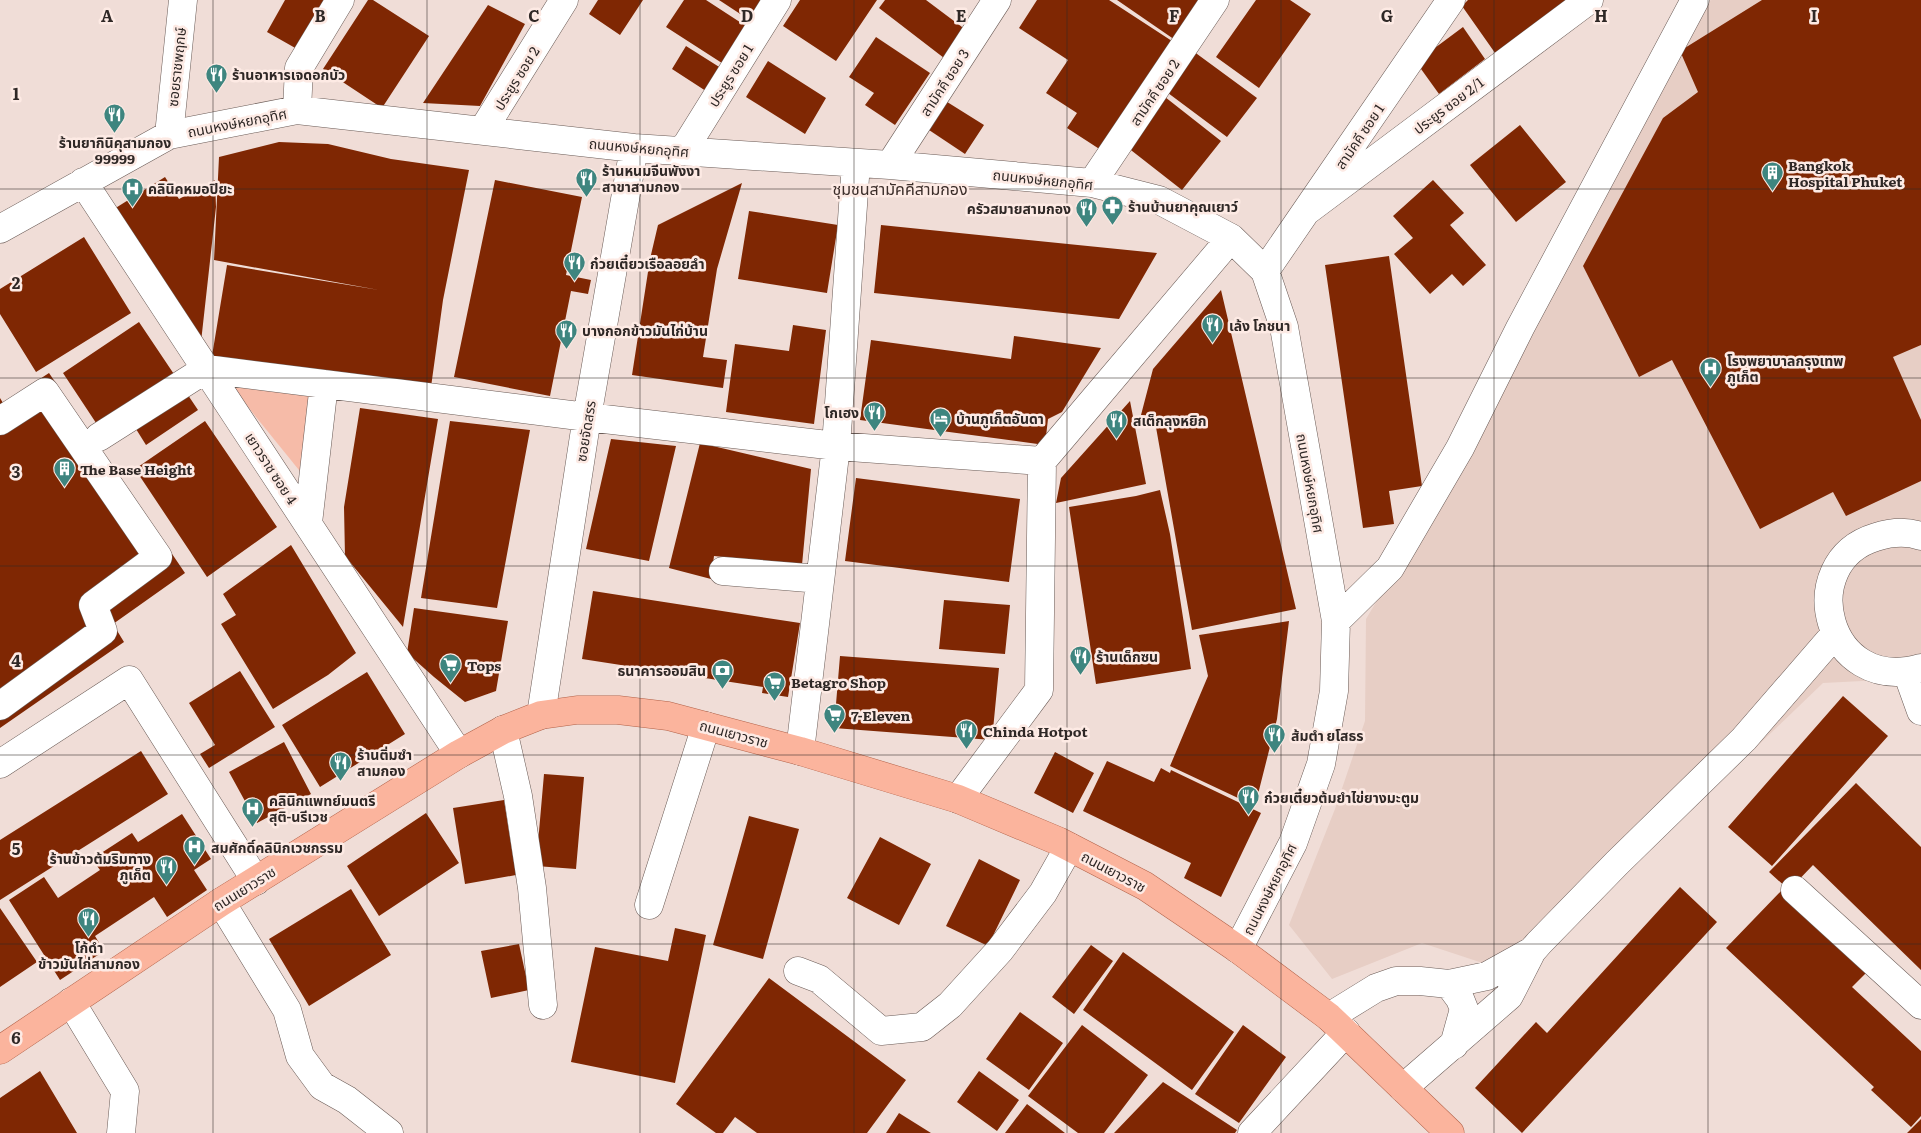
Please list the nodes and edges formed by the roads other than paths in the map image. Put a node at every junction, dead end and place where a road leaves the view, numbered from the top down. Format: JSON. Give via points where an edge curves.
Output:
{"nodes":[{"id":1,"x":183,"y":0,"type":"edge"},
{"id":2,"x":340,"y":0,"type":"edge"},
{"id":3,"x":564,"y":0,"type":"edge"},
{"id":4,"x":777,"y":0,"type":"edge"},
{"id":5,"x":997,"y":0,"type":"edge"},
{"id":6,"x":1215,"y":0,"type":"edge"},
{"id":7,"x":1451,"y":0,"type":"edge"},
{"id":8,"x":1589,"y":0,"type":"edge"},
{"id":9,"x":1695,"y":0,"type":"edge"},
{"id":10,"x":296,"y":110,"type":"junction"},
{"id":11,"x":483,"y":130,"type":"junction"},
{"id":12,"x":169,"y":135,"type":"junction"},
{"id":13,"x":634,"y":148,"type":"junction"},
{"id":14,"x":684,"y":151,"type":"junction"},
{"id":15,"x":856,"y":163,"type":"junction"},
{"id":16,"x":890,"y":165,"type":"junction"},
{"id":17,"x":83,"y":182,"type":"junction"},
{"id":18,"x":1092,"y":183,"type":"junction"},
{"id":19,"x":1308,"y":210,"type":"junction"},
{"id":20,"x":0,"y":229,"type":"edge"},
{"id":21,"x":1232,"y":238,"type":"junction"},
{"id":22,"x":1265,"y":271,"type":"junction"},
{"id":23,"x":206,"y":369,"type":"junction"},
{"id":24,"x":324,"y":384,"type":"junction"},
{"id":25,"x":587,"y":417,"type":"junction"},
{"id":26,"x":0,"y":421,"type":"edge"},
{"id":27,"x":99,"y":437,"type":"dead end"},
{"id":28,"x":836,"y":446,"type":"junction"},
{"id":29,"x":1042,"y":461,"type":"junction"},
{"id":30,"x":308,"y":523,"type":"junction"},
{"id":31,"x":1921,"y":536,"type":"edge"},
{"id":32,"x":723,"y":571,"type":"dead end"},
{"id":33,"x":820,"y":579,"type":"junction"},
{"id":34,"x":1336,"y":621,"type":"junction"},
{"id":35,"x":1835,"y":634,"type":"junction"},
{"id":36,"x":1914,"y":670,"type":"edge"},
{"id":37,"x":0,"y":706,"type":"edge"},
{"id":38,"x":1921,"y":711,"type":"edge"},
{"id":39,"x":542,"y":715,"type":"junction"},
{"id":40,"x":706,"y":726,"type":"junction"},
{"id":41,"x":503,"y":730,"type":"junction"},
{"id":42,"x":800,"y":751,"type":"junction"},
{"id":43,"x":460,"y":754,"type":"junction"},
{"id":44,"x":0,"y":764,"type":"edge"},
{"id":45,"x":958,"y":799,"type":"junction"},
{"id":46,"x":1069,"y":847,"type":"junction"},
{"id":47,"x":256,"y":881,"type":"junction"},
{"id":48,"x":1795,"y":890,"type":"dead end"},
{"id":49,"x":221,"y":902,"type":"junction"},
{"id":50,"x":649,"y":905,"type":"dead end"},
{"id":51,"x":1238,"y":949,"type":"junction"},
{"id":52,"x":1532,"y":951,"type":"junction"},
{"id":53,"x":798,"y":971,"type":"dead end"},
{"id":54,"x":1449,"y":984,"type":"junction"},
{"id":55,"x":71,"y":1002,"type":"junction"},
{"id":56,"x":1921,"y":1004,"type":"edge"},
{"id":57,"x":543,"y":1005,"type":"dead end"},
{"id":58,"x":1338,"y":1024,"type":"junction"},
{"id":59,"x":1454,"y":1045,"type":"junction"},
{"id":60,"x":0,"y":1050,"type":"edge"},
{"id":61,"x":1403,"y":1088,"type":"junction"},
{"id":62,"x":121,"y":1133,"type":"edge"},
{"id":63,"x":389,"y":1133,"type":"edge"},
{"id":64,"x":1252,"y":1133,"type":"edge"},
{"id":65,"x":1450,"y":1133,"type":"edge"}],
"edges":[{"from":1,"to":12,"type":"street","name":"ซอยราชพฤกษ์"},
{"from":2,"to":10,"type":"street","via":[[299,68]]},
{"from":3,"to":11,"type":"street","name":"ประยูร ซอย 2"},
{"from":4,"to":14,"type":"street","name":"ประยูร ซอย 1"},
{"from":5,"to":16,"type":"street","name":"สามัคคี ซอย 3"},
{"from":6,"to":18,"type":"street","name":"สามัคคี ซอย 2"},
{"from":7,"to":19,"type":"street","name":"สามัคคี ซอย 1"},
{"from":8,"to":19,"type":"street","name":"ประยูร ซอย 2/1"},
{"from":9,"to":34,"type":"street","via":[[1520,328],[1460,448],[1390,568]]},
{"from":10,"to":11,"type":"street","name":"ถนนหงษ์หยกอุทิศ"},
{"from":10,"to":12,"type":"street","name":"ถนนหงษ์หยกอุทิศ"},
{"from":11,"to":13,"type":"street","name":"ถนนหงษ์หยกอุทิศ"},
{"from":12,"to":17,"type":"street","name":"ถนนหงษ์หยกอุทิศ"},
{"from":13,"to":14,"type":"street","name":"ถนนหงษ์หยกอุทิศ"},
{"from":13,"to":25,"type":"street","name":"ซอยจัดสรร"},
{"from":14,"to":15,"type":"street","name":"ถนนหงษ์หยกอุทิศ"},
{"from":15,"to":16,"type":"street","name":"ถนนหงษ์หยกอุทิศ"},
{"from":15,"to":28,"type":"street"},
{"from":16,"to":18,"type":"street","name":"ถนนหงษ์หยกอุทิศ"},
{"from":17,"to":20,"type":"street","name":"ถนนหงษ์หยกอุทิศ"},
{"from":17,"to":23,"type":"street","name":"เยาวราช ซอย 4"},
{"from":18,"to":21,"type":"street","name":"ถนนหงษ์หยกอุทิศ","via":[[1159,200]]},
{"from":19,"to":22,"type":"street","name":"สามัคคี ซอย 1"},
{"from":21,"to":22,"type":"street","name":"ถนนหงษ์หยกอุทิศ"},
{"from":21,"to":29,"type":"street"},
{"from":22,"to":34,"type":"street","name":"ถนนหงษ์หยกอุทิศ","via":[[1284,327]]},
{"from":23,"to":24,"type":"street"},
{"from":23,"to":27,"type":"street"},
{"from":23,"to":30,"type":"street","name":"เยาวราช ซอย 4"},
{"from":24,"to":25,"type":"street"},
{"from":24,"to":30,"type":"street"},
{"from":25,"to":28,"type":"street"},
{"from":25,"to":39,"type":"street","name":"ซอยจัดสรร"},
{"from":26,"to":37,"type":"street","via":[[45,392],[158,557],[93,605],[103,631]]},
{"from":28,"to":29,"type":"street"},
{"from":28,"to":33,"type":"street"},
{"from":29,"to":45,"type":"street","via":[[1039,690]]},
{"from":30,"to":43,"type":"street","name":"เยาวราช ซอย 4"},
{"from":31,"to":35,"type":"street","via":[[1887,533],[1866,540],[1849,553],[1836,571],[1829,592],[1829,614]]},
{"from":32,"to":33,"type":"street"},
{"from":33,"to":42,"type":"street"},
{"from":34,"to":51,"type":"street","name":"ถนนหงษ์หยกอุทิศ","via":[[1334,691],[1321,764],[1293,843]]},
{"from":35,"to":36,"type":"street","via":[[1848,652],[1865,665],[1886,672]]},
{"from":35,"to":52,"type":"street","via":[[1744,739]]},
{"from":36,"to":38,"type":"street"},
{"from":39,"to":40,"type":"main road","name":"ถนนเยาวราช","via":[[577,710],[618,710],[668,716]]},
{"from":39,"to":41,"type":"main road","name":"ถนนเยาวราช"},
{"from":40,"to":42,"type":"main road","name":"ถนนเยาวราช"},
{"from":40,"to":50,"type":"street"},
{"from":41,"to":43,"type":"main road","name":"ถนนเยาวราช"},
{"from":41,"to":57,"type":"street","via":[[518,796],[532,888]]},
{"from":42,"to":45,"type":"main road","name":"ถนนเยาวราช"},
{"from":43,"to":47,"type":"main road","name":"ถนนเยาวราช"},
{"from":44,"to":47,"type":"street","via":[[129,680]]},
{"from":45,"to":46,"type":"main road","name":"ถนนเยาวราช"},
{"from":46,"to":51,"type":"main road","name":"ถนนเยาวราช","via":[[1144,886]]},
{"from":46,"to":53,"type":"street","via":[[1042,893],[1000,950],[950,1005],[922,1027],[881,1031],[818,979]]},
{"from":47,"to":49,"type":"main road","name":"ถนนเยาวราช"},
{"from":48,"to":56,"type":"street"},
{"from":49,"to":55,"type":"main road","name":"ถนนเยาวราช"},
{"from":49,"to":63,"type":"street","via":[[287,1010],[300,1056],[322,1086],[347,1100]]},
{"from":51,"to":58,"type":"main road","name":"ถนนเยาวราช"},
{"from":52,"to":54,"type":"street","via":[[1487,976]]},
{"from":52,"to":59,"type":"street","via":[[1508,996]]},
{"from":54,"to":58,"type":"street","via":[[1396,981],[1376,988]]},
{"from":54,"to":59,"type":"street","via":[[1464,1009]]},
{"from":55,"to":60,"type":"main road","name":"ถนนเยาวราช"},
{"from":55,"to":62,"type":"street","via":[[125,1091]]},
{"from":58,"to":61,"type":"main road","name":"ถนนเยาวราช"},
{"from":58,"to":64,"type":"street"},
{"from":59,"to":61,"type":"street"},
{"from":61,"to":65,"type":"main road","name":"ถนนเยาวราช"}]}
